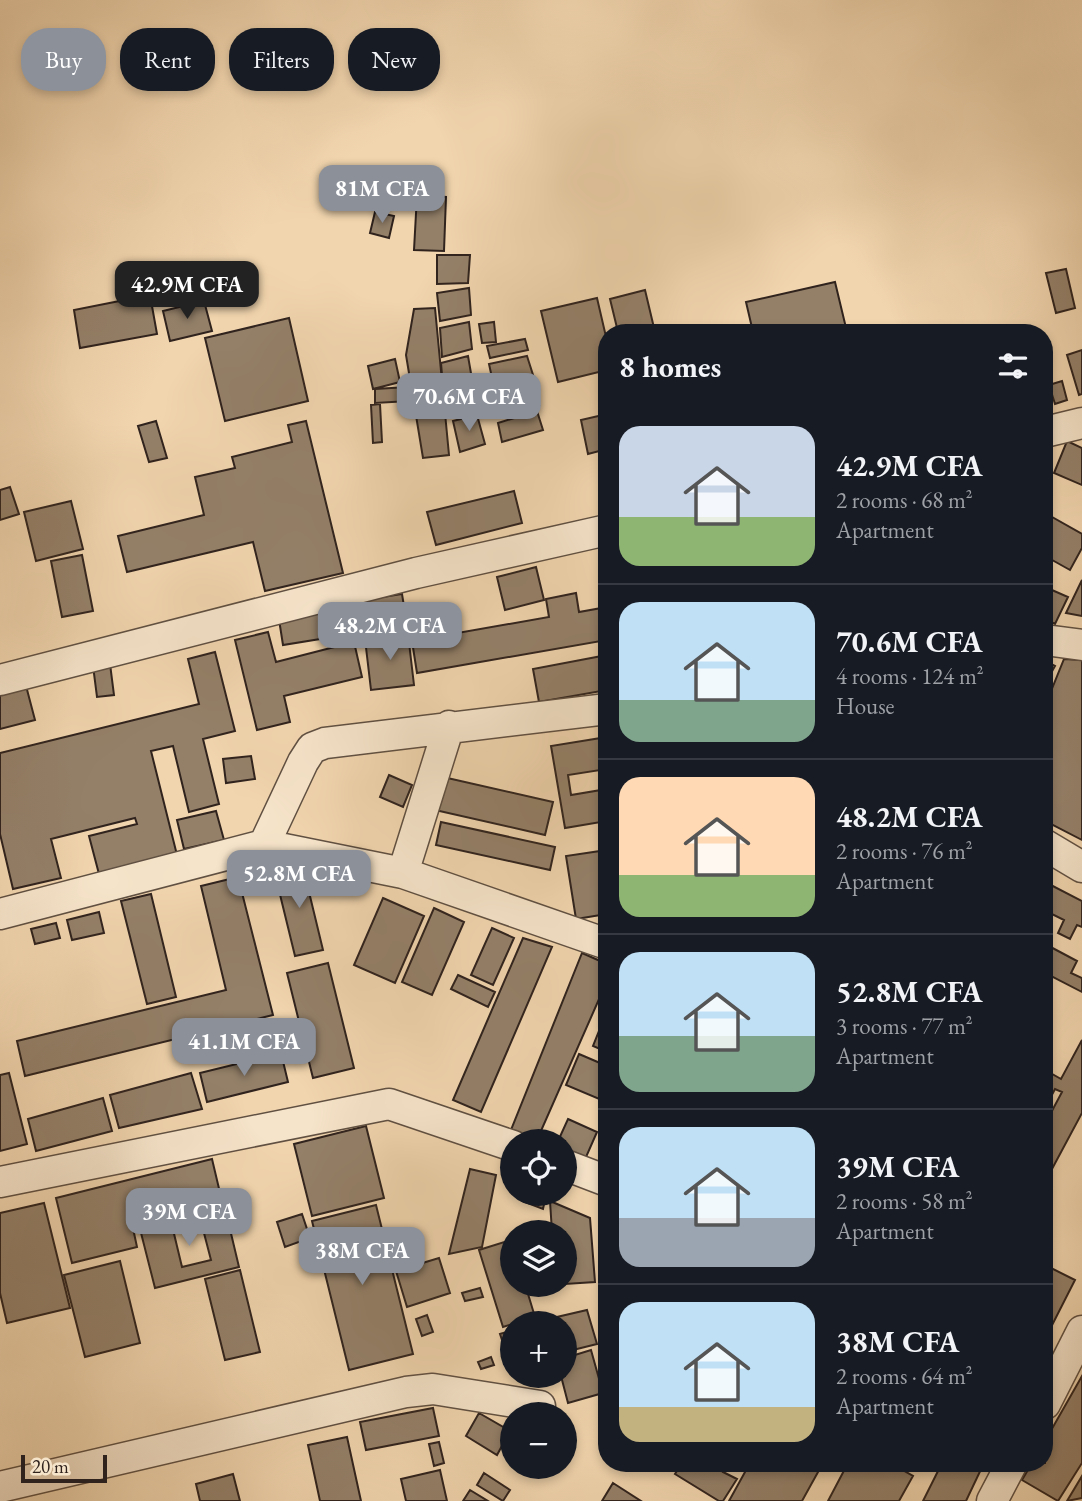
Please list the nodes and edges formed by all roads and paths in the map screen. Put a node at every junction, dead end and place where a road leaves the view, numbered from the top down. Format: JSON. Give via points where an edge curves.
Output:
{"nodes":[{"id":1,"x":1082,"y":423,"type":"edge"},
{"id":2,"x":1053,"y":430,"type":"edge"},
{"id":3,"x":598,"y":532,"type":"edge"},
{"id":4,"x":1053,"y":641,"type":"edge"},
{"id":5,"x":1082,"y":645,"type":"edge"},
{"id":6,"x":0,"y":680,"type":"edge"},
{"id":7,"x":598,"y":710,"type":"edge"},
{"id":8,"x":449,"y":726,"type":"junction"},
{"id":9,"x":264,"y":845,"type":"junction"},
{"id":10,"x":1053,"y":854,"type":"edge"},
{"id":11,"x":1082,"y":867,"type":"edge"},
{"id":12,"x":402,"y":873,"type":"junction"},
{"id":13,"x":0,"y":914,"type":"edge"},
{"id":14,"x":598,"y":941,"type":"edge"},
{"id":15,"x":500,"y":1142,"type":"edge"},
{"id":16,"x":577,"y":1170,"type":"edge"},
{"id":17,"x":598,"y":1178,"type":"edge"},
{"id":18,"x":0,"y":1182,"type":"edge"},
{"id":19,"x":1082,"y":1331,"type":"edge"},
{"id":20,"x":1053,"y":1381,"type":"edge"},
{"id":21,"x":515,"y":1402,"type":"edge"},
{"id":22,"x":1007,"y":1472,"type":"edge"},
{"id":23,"x":0,"y":1487,"type":"edge"},
{"id":24,"x":992,"y":1501,"type":"edge"}],
"edges":[{"from":1,"to":2,"type":"street"},
{"from":3,"to":6,"type":"street","via":[[416,573]]},
{"from":4,"to":5,"type":"street"},
{"from":7,"to":8,"type":"street"},
{"from":8,"to":9,"type":"street","via":[[312,748]]},
{"from":8,"to":12,"type":"street"},
{"from":9,"to":12,"type":"street"},
{"from":9,"to":13,"type":"street"},
{"from":10,"to":11,"type":"street"},
{"from":12,"to":14,"type":"street"},
{"from":15,"to":18,"type":"street","via":[[388,1104]]},
{"from":16,"to":17,"type":"street"},
{"from":19,"to":20,"type":"street"},
{"from":21,"to":23,"type":"street","via":[[433,1389],[406,1392]]},
{"from":22,"to":24,"type":"street"}]}
